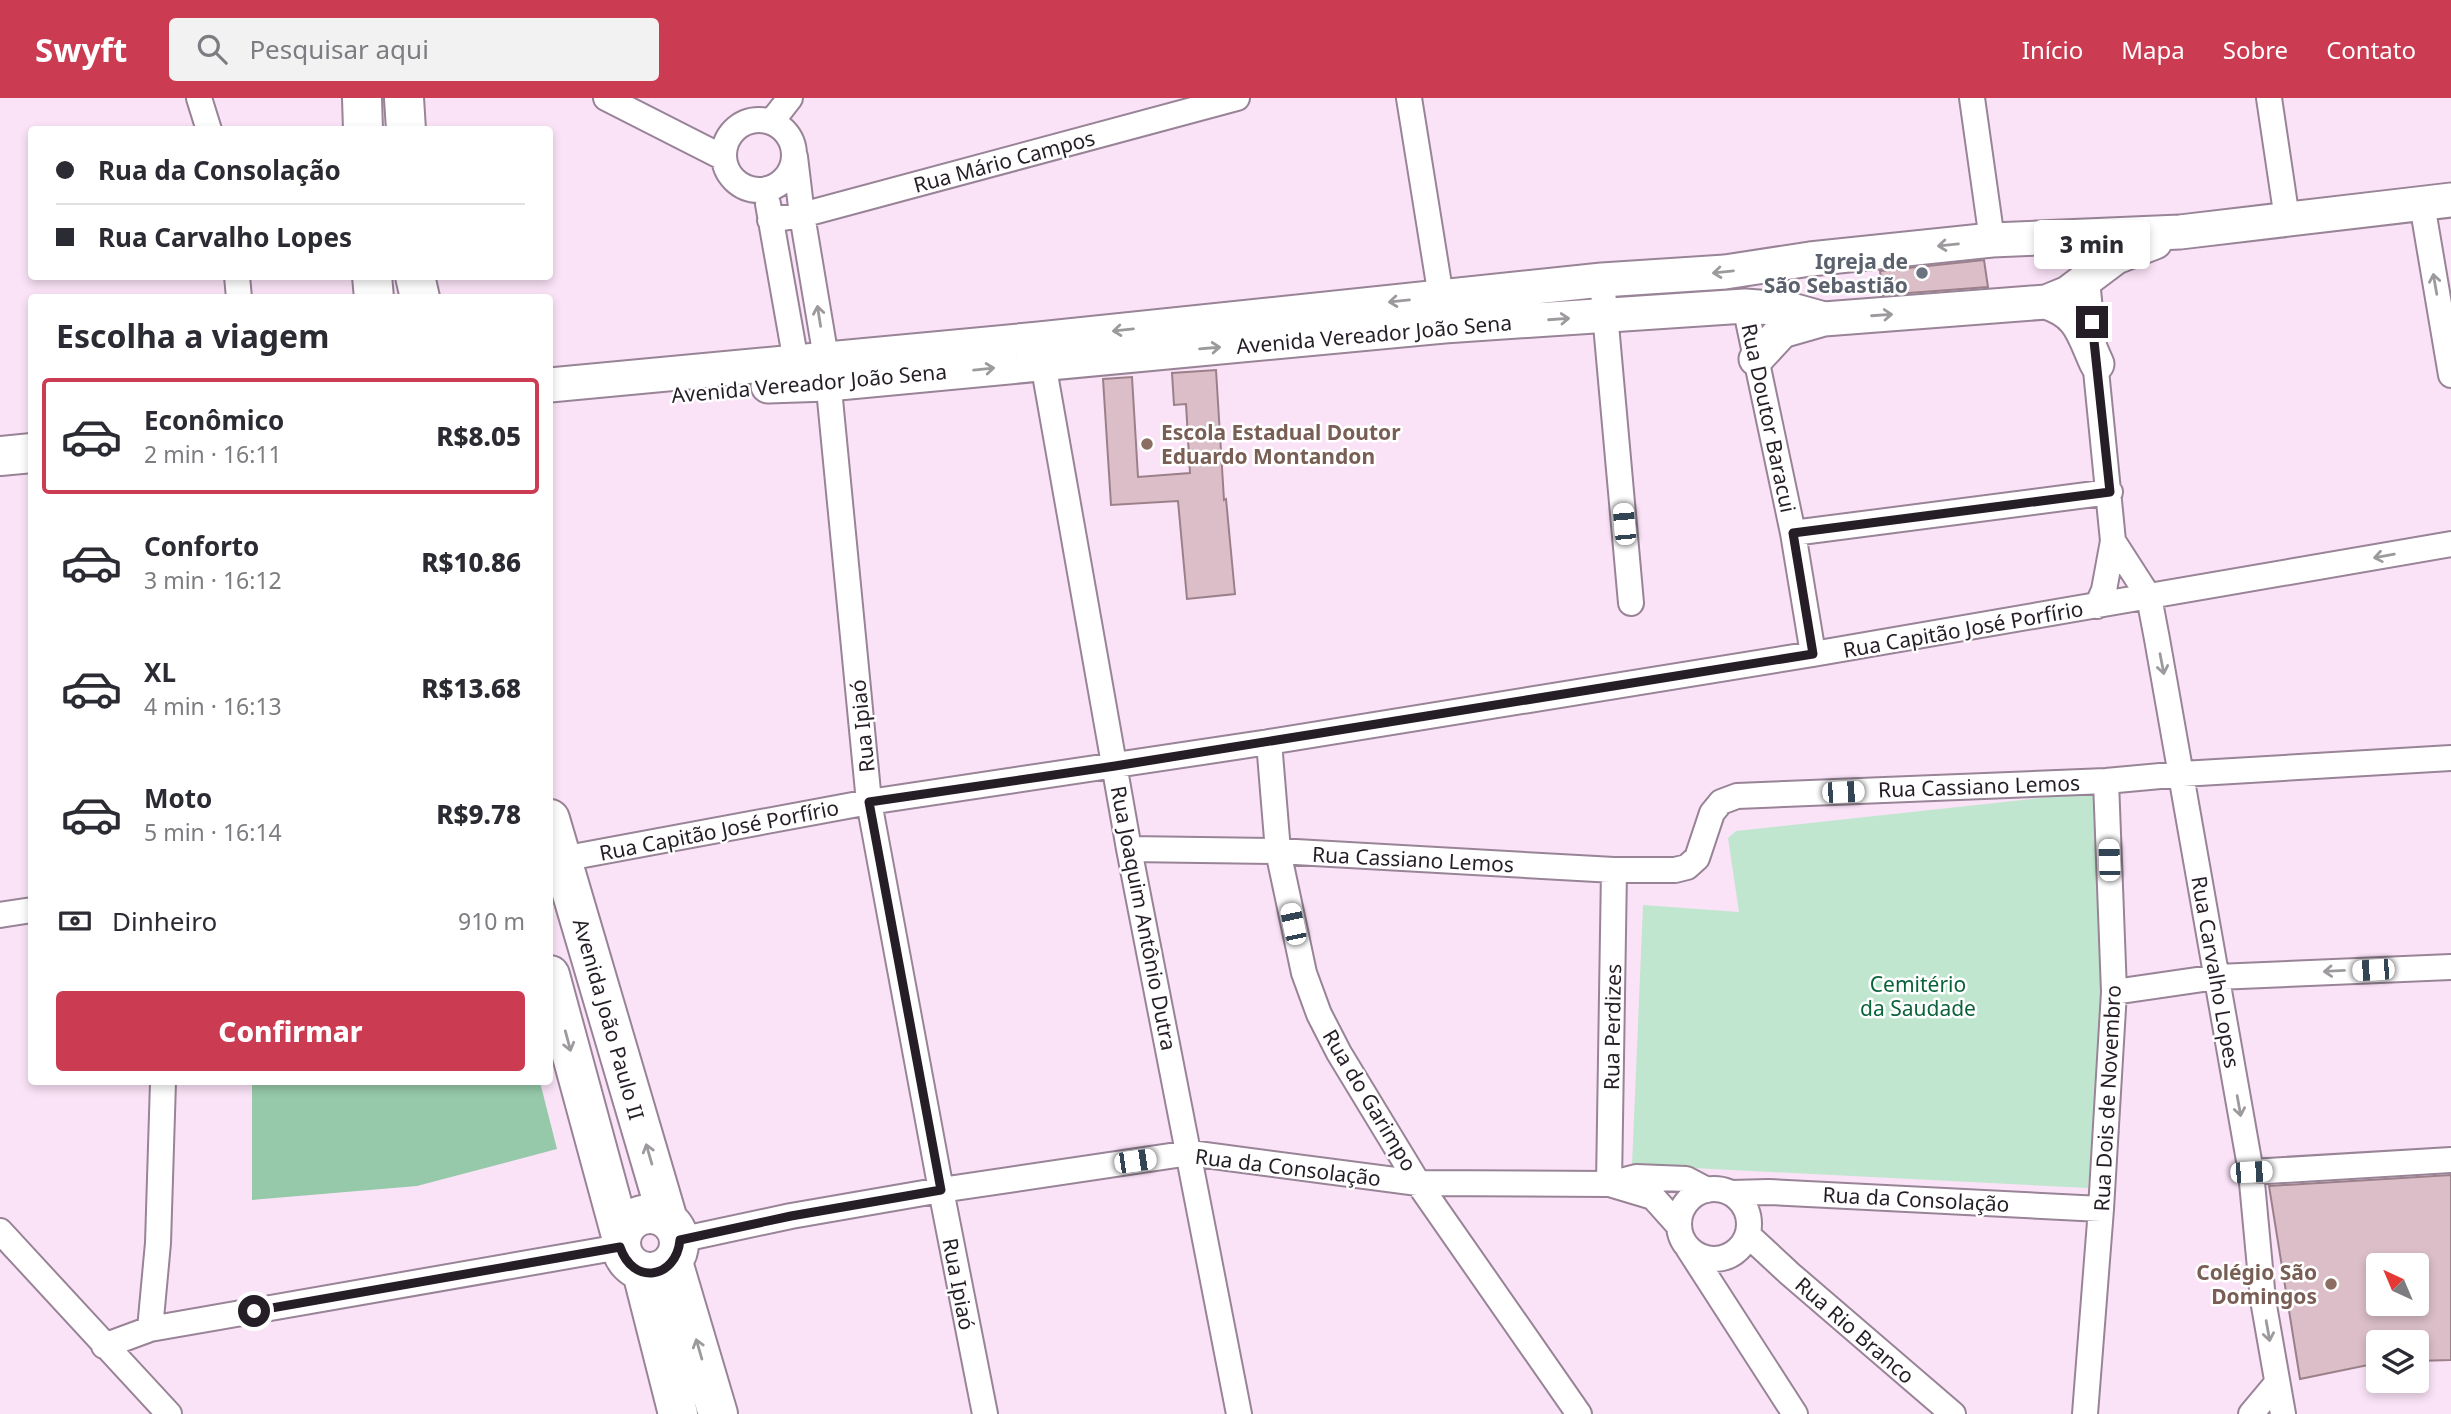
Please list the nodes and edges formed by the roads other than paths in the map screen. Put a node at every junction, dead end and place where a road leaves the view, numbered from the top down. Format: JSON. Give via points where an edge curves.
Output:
{"nodes":[{"id":1,"x":199,"y":98,"type":"edge"},
{"id":2,"x":362,"y":98,"type":"edge"},
{"id":3,"x":404,"y":98,"type":"edge"},
{"id":4,"x":606,"y":98,"type":"edge"},
{"id":5,"x":790,"y":98,"type":"edge"},
{"id":6,"x":1237,"y":98,"type":"edge"},
{"id":7,"x":1409,"y":98,"type":"edge"},
{"id":8,"x":1972,"y":98,"type":"edge"},
{"id":9,"x":2269,"y":98,"type":"edge"},
{"id":10,"x":772,"y":121,"type":"junction"},
{"id":11,"x":208,"y":126,"type":"edge"},
{"id":12,"x":363,"y":126,"type":"edge"},
{"id":13,"x":406,"y":126,"type":"edge"},
{"id":14,"x":795,"y":157,"type":"junction"},
{"id":15,"x":724,"y":158,"type":"junction"},
{"id":16,"x":765,"y":190,"type":"junction"},
{"id":17,"x":2436,"y":202,"type":"edge"},
{"id":18,"x":802,"y":215,"type":"junction"},
{"id":19,"x":2287,"y":219,"type":"junction"},
{"id":20,"x":770,"y":220,"type":"junction"},
{"id":21,"x":2180,"y":232,"type":"junction"},
{"id":22,"x":2065,"y":237,"type":"junction"},
{"id":23,"x":1992,"y":240,"type":"junction"},
{"id":24,"x":1810,"y":258,"type":"junction"},
{"id":25,"x":1602,"y":280,"type":"junction"},
{"id":26,"x":2087,"y":280,"type":"junction"},
{"id":27,"x":1441,"y":297,"type":"junction"},
{"id":28,"x":2046,"y":302,"type":"junction"},
{"id":29,"x":1745,"y":306,"type":"junction"},
{"id":30,"x":1788,"y":309,"type":"junction"},
{"id":31,"x":1605,"y":316,"type":"junction"},
{"id":32,"x":1824,"y":319,"type":"junction"},
{"id":33,"x":1041,"y":351,"type":"junction"},
{"id":34,"x":1756,"y":359,"type":"junction"},
{"id":35,"x":2097,"y":364,"type":"junction"},
{"id":36,"x":812,"y":372,"type":"junction"},
{"id":37,"x":2451,"y":375,"type":"edge"},
{"id":38,"x":553,"y":385,"type":"edge"},
{"id":39,"x":553,"y":405,"type":"edge"},
{"id":40,"x":28,"y":453,"type":"edge"},
{"id":41,"x":0,"y":456,"type":"edge"},
{"id":42,"x":2110,"y":492,"type":"junction"},
{"id":43,"x":1793,"y":533,"type":"junction"},
{"id":44,"x":2113,"y":541,"type":"junction"},
{"id":45,"x":2451,"y":544,"type":"edge"},
{"id":46,"x":2149,"y":597,"type":"junction"},
{"id":47,"x":1631,"y":603,"type":"dead end"},
{"id":48,"x":2097,"y":606,"type":"junction"},
{"id":49,"x":1813,"y":654,"type":"junction"},
{"id":50,"x":1269,"y":742,"type":"junction"},
{"id":51,"x":2451,"y":758,"type":"edge"},
{"id":52,"x":1115,"y":766,"type":"junction"},
{"id":53,"x":2182,"y":774,"type":"junction"},
{"id":54,"x":2106,"y":781,"type":"junction"},
{"id":55,"x":869,"y":802,"type":"junction"},
{"id":56,"x":553,"y":829,"type":"edge"},
{"id":57,"x":1129,"y":849,"type":"junction"},
{"id":58,"x":1278,"y":851,"type":"junction"},
{"id":59,"x":562,"y":859,"type":"junction"},
{"id":60,"x":1614,"y":870,"type":"junction"},
{"id":61,"x":28,"y":911,"type":"edge"},
{"id":62,"x":0,"y":915,"type":"edge"},
{"id":63,"x":2451,"y":967,"type":"edge"},
{"id":64,"x":2217,"y":977,"type":"junction"},
{"id":65,"x":553,"y":983,"type":"edge"},
{"id":66,"x":2114,"y":992,"type":"junction"},
{"id":67,"x":163,"y":1085,"type":"edge"},
{"id":68,"x":1190,"y":1153,"type":"junction"},
{"id":69,"x":2451,"y":1160,"type":"edge"},
{"id":70,"x":2251,"y":1172,"type":"junction"},
{"id":71,"x":1418,"y":1183,"type":"junction"},
{"id":72,"x":1609,"y":1184,"type":"junction"},
{"id":73,"x":941,"y":1190,"type":"junction"},
{"id":74,"x":1719,"y":1192,"type":"junction"},
{"id":75,"x":2101,"y":1209,"type":"junction"},
{"id":76,"x":1684,"y":1237,"type":"junction"},
{"id":77,"x":3,"y":1240,"type":"edge"},
{"id":78,"x":651,"y":1246,"type":"junction"},
{"id":79,"x":1735,"y":1249,"type":"junction"},
{"id":80,"x":1727,"y":1310,"type":"junction"},
{"id":81,"x":150,"y":1329,"type":"junction"},
{"id":82,"x":104,"y":1346,"type":"junction"},
{"id":83,"x":2277,"y":1383,"type":"junction"},
{"id":84,"x":169,"y":1414,"type":"edge"},
{"id":85,"x":678,"y":1414,"type":"edge"},
{"id":86,"x":718,"y":1414,"type":"edge"},
{"id":87,"x":985,"y":1414,"type":"edge"},
{"id":88,"x":1239,"y":1414,"type":"edge"},
{"id":89,"x":1579,"y":1414,"type":"edge"},
{"id":90,"x":1795,"y":1414,"type":"edge"},
{"id":91,"x":1953,"y":1414,"type":"edge"},
{"id":92,"x":2085,"y":1414,"type":"edge"},
{"id":93,"x":2251,"y":1414,"type":"edge"},
{"id":94,"x":2283,"y":1414,"type":"edge"}],
"edges":[{"from":1,"to":11,"type":"street"},
{"from":2,"to":12,"type":"main road"},
{"from":3,"to":13,"type":"main road"},
{"from":4,"to":15,"type":"street"},
{"from":5,"to":10,"type":"street"},
{"from":6,"to":18,"type":"street","name":"Rua Mário Campos"},
{"from":7,"to":27,"type":"street"},
{"from":8,"to":23,"type":"street"},
{"from":9,"to":19,"type":"street"},
{"from":10,"to":14,"type":"street","name":"Rua Ipiaó","via":[[789,135]]},
{"from":10,"to":15,"type":"street","via":[[741,124],[728,139]]},
{"from":14,"to":16,"type":"street","via":[[786,179]]},
{"from":14,"to":18,"type":"street","name":"Rua Ipiaó"},
{"from":15,"to":16,"type":"street","via":[[733,179],[754,190]]},
{"from":16,"to":20,"type":"street","name":"Rua Ipiaó"},
{"from":17,"to":19,"type":"main road","name":"Avenida Vereador João Sena"},
{"from":37,"to":17,"type":"street","one_way":true},
{"from":18,"to":20,"type":"street","name":"Rua Mário Campos"},
{"from":36,"to":18,"type":"street","name":"Rua Ipiaó","one_way":true},
{"from":19,"to":21,"type":"main road","name":"Avenida Vereador João Sena"},
{"from":20,"to":36,"type":"street","name":"Rua Ipiaó"},
{"from":21,"to":22,"type":"main road","name":"Avenida Vereador João Sena"},
{"from":21,"to":26,"type":"main road","name":"Avenida Vereador João Sena","via":[[2116,257]]},
{"from":22,"to":23,"type":"main road","name":"Avenida Vereador João Sena"},
{"from":22,"to":26,"type":"main road","via":[[2078,248]]},
{"from":23,"to":24,"type":"main road","name":"Avenida Vereador João Sena","one_way":true},
{"from":24,"to":25,"type":"main road","name":"Avenida Vereador João Sena","one_way":true,"via":[[1725,272]]},
{"from":24,"to":30,"type":"main road","via":[[1783,282]]},
{"from":25,"to":27,"type":"main road","name":"Avenida Vereador João Sena"},
{"from":25,"to":31,"type":"street"},
{"from":26,"to":28,"type":"main road","name":"Avenida Vereador João Sena"},
{"from":26,"to":35,"type":"street","name":"Rua Carvalho Lopes"},
{"from":27,"to":33,"type":"main road","name":"Avenida Vereador João Sena","one_way":true},
{"from":32,"to":28,"type":"main road","name":"Avenida Vereador João Sena","one_way":true},
{"from":28,"to":35,"type":"main road","via":[[2064,308],[2076,320]]},
{"from":29,"to":30,"type":"main road","name":"Avenida Vereador João Sena"},
{"from":29,"to":31,"type":"main road","name":"Avenida Vereador João Sena"},
{"from":29,"to":34,"type":"street","name":"Rua Doutor Baracui"},
{"from":30,"to":32,"type":"main road","name":"Avenida Vereador João Sena"},
{"from":33,"to":31,"type":"main road","name":"Avenida Vereador João Sena","one_way":true},
{"from":31,"to":47,"type":"street"},
{"from":32,"to":34,"type":"main road","via":[[1782,331]]},
{"from":33,"to":36,"type":"main road","name":"Avenida Vereador João Sena"},
{"from":33,"to":52,"type":"street","name":"Rua Joaquim Antônio Dutra"},
{"from":34,"to":43,"type":"street","name":"Rua Doutor Baracui"},
{"from":35,"to":42,"type":"street","name":"Rua Carvalho Lopes"},
{"from":36,"to":38,"type":"main road","name":"Avenida Vereador João Sena"},
{"from":36,"to":39,"type":"main road","name":"Avenida Vereador João Sena"},
{"from":36,"to":55,"type":"street","name":"Rua Ipiaó"},
{"from":40,"to":41,"type":"main road"},
{"from":42,"to":43,"type":"street"},
{"from":42,"to":44,"type":"street","name":"Rua Carvalho Lopes"},
{"from":43,"to":49,"type":"street","name":"Rua Doutor Baracui"},
{"from":44,"to":46,"type":"street","name":"Rua Carvalho Lopes"},
{"from":44,"to":48,"type":"street","name":"Rua Carvalho Lopes"},
{"from":45,"to":46,"type":"street","name":"Rua Capitão José Porfírio","one_way":true},
{"from":46,"to":48,"type":"street","name":"Rua Capitão José Porfírio"},
{"from":46,"to":53,"type":"street","name":"Rua Carvalho Lopes","one_way":true},
{"from":48,"to":49,"type":"street","name":"Rua Capitão José Porfírio"},
{"from":49,"to":50,"type":"street","name":"Rua Capitão José Porfírio"},
{"from":50,"to":52,"type":"street","name":"Rua Capitão José Porfírio"},
{"from":50,"to":58,"type":"street","name":"Rua do Garimpo"},
{"from":51,"to":53,"type":"street","name":"Rua Cassiano Lemos"},
{"from":52,"to":55,"type":"street","name":"Rua Capitão José Porfírio"},
{"from":52,"to":57,"type":"street","name":"Rua Joaquim Antônio Dutra"},
{"from":53,"to":54,"type":"street","name":"Rua Cassiano Lemos"},
{"from":53,"to":64,"type":"street","name":"Rua Carvalho Lopes"},
{"from":54,"to":60,"type":"street","name":"Rua Cassiano Lemos","via":[[1737,796],[1721,802],[1712,813],[1697,858],[1687,867]]},
{"from":54,"to":66,"type":"street","name":"Rua Dois de Novembro"},
{"from":55,"to":59,"type":"street","name":"Rua Capitão José Porfírio"},
{"from":55,"to":73,"type":"street","name":"Rua Ipiaó"},
{"from":56,"to":59,"type":"main road","name":"Avenida João Paulo II"},
{"from":57,"to":58,"type":"street","name":"Rua Cassiano Lemos"},
{"from":57,"to":68,"type":"street","name":"Rua Joaquim Antônio Dutra"},
{"from":58,"to":60,"type":"street","name":"Rua Cassiano Lemos"},
{"from":58,"to":71,"type":"street","name":"Rua do Garimpo","via":[[1304,973],[1319,1014]]},
{"from":78,"to":59,"type":"main road","name":"Avenida João Paulo II","one_way":true},
{"from":60,"to":72,"type":"street","name":"Rua Perdizes"},
{"from":61,"to":62,"type":"street"},
{"from":63,"to":64,"type":"street","one_way":true},
{"from":64,"to":66,"type":"street"},
{"from":64,"to":70,"type":"street","name":"Rua Carvalho Lopes","one_way":true},
{"from":65,"to":78,"type":"main road","name":"Avenida João Paulo II","one_way":true},
{"from":66,"to":75,"type":"street","name":"Rua Dois de Novembro"},
{"from":67,"to":81,"type":"street"},
{"from":68,"to":71,"type":"street","name":"Rua da Consolação"},
{"from":68,"to":73,"type":"street","name":"Rua da Consolação"},
{"from":68,"to":88,"type":"street","name":"Rua Joaquim Antônio Dutra"},
{"from":69,"to":70,"type":"street"},
{"from":70,"to":83,"type":"street","name":"Rua Carvalho Lopes","one_way":true,"via":[[2263,1300]]},
{"from":71,"to":72,"type":"street","name":"Rua da Consolação"},
{"from":71,"to":89,"type":"street","name":"Rua do Garimpo"},
{"from":72,"to":74,"type":"street","name":"Rua da Consolação","via":[[1636,1177],[1686,1179]]},
{"from":72,"to":76,"type":"street","name":"Rua da Consolação","via":[[1653,1197]]},
{"from":73,"to":78,"type":"street","name":"Rua da Consolação"},
{"from":73,"to":87,"type":"street","name":"Rua Ipiaó"},
{"from":74,"to":75,"type":"street","name":"Rua da Consolação"},
{"from":74,"to":76,"type":"street","via":[[1696,1195],[1687,1203],[1681,1214]]},
{"from":74,"to":79,"type":"street","via":[[1740,1200],[1747,1211],[1749,1223]]},
{"from":75,"to":92,"type":"street","name":"Rua Dois de Novembro"},
{"from":76,"to":79,"type":"street","via":[[1705,1258]]},
{"from":76,"to":80,"type":"street"},
{"from":77,"to":82,"type":"street"},
{"from":78,"to":81,"type":"street","name":"Rua da Consolação"},
{"from":78,"to":85,"type":"main road","name":"Avenida João Paulo II"},
{"from":86,"to":78,"type":"main road","name":"Avenida João Paulo II","one_way":true},
{"from":79,"to":80,"type":"street"},
{"from":79,"to":91,"type":"street","name":"Rua Rio Branco","via":[[1790,1274]]},
{"from":80,"to":90,"type":"street"},
{"from":81,"to":82,"type":"street","name":"Rua da Consolação"},
{"from":82,"to":84,"type":"street"},
{"from":83,"to":93,"type":"street"},
{"from":83,"to":94,"type":"street","name":"Rua Carvalho Lopes"}]}
